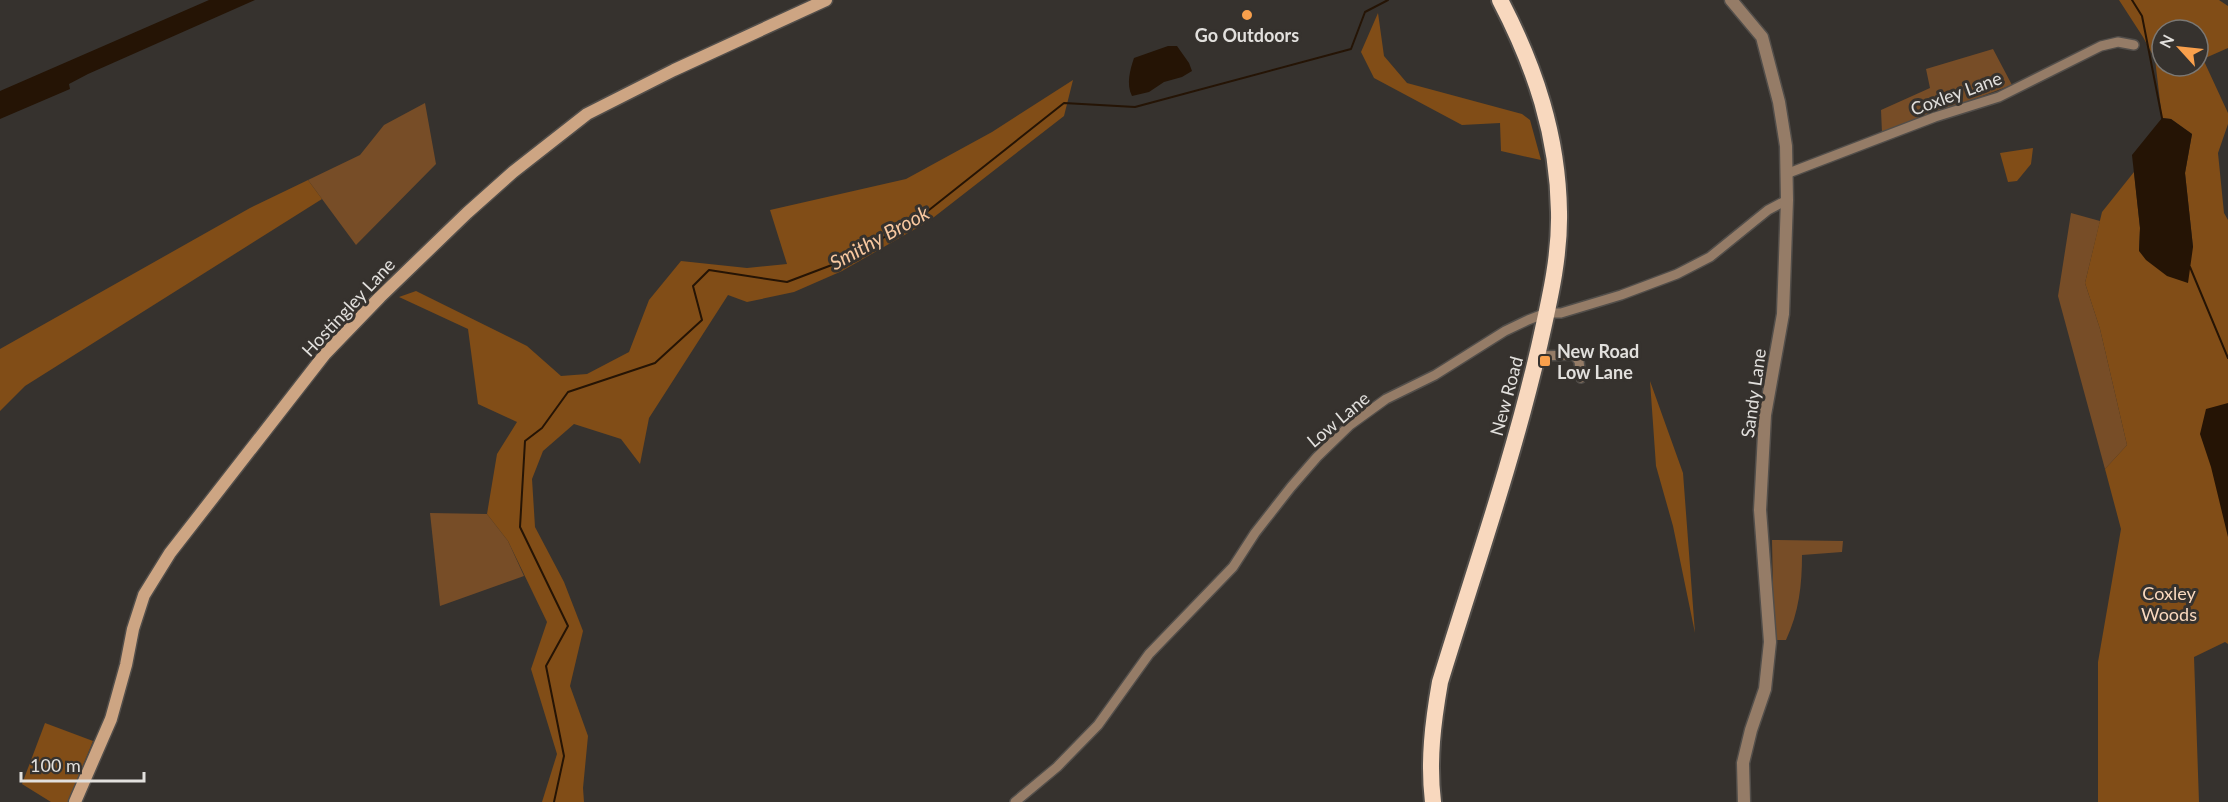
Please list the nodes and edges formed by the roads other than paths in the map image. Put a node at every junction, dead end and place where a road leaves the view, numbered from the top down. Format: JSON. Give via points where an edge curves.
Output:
{"nodes":[{"id":1,"x":825,"y":0,"type":"edge"},
{"id":2,"x":1500,"y":0,"type":"edge"},
{"id":3,"x":1731,"y":0,"type":"edge"},
{"id":4,"x":2134,"y":45,"type":"dead end"},
{"id":5,"x":1786,"y":174,"type":"junction"},
{"id":6,"x":1787,"y":200,"type":"junction"},
{"id":7,"x":1546,"y":313,"type":"junction"},
{"id":8,"x":1537,"y":356,"type":"junction"},
{"id":9,"x":1581,"y":378,"type":"dead end"},
{"id":10,"x":75,"y":802,"type":"edge"},
{"id":11,"x":1015,"y":802,"type":"edge"},
{"id":12,"x":1433,"y":802,"type":"edge"},
{"id":13,"x":1744,"y":802,"type":"edge"}],
"edges":[{"from":1,"to":10,"type":"main road","name":"Hostingley Lane","via":[[587,114],[466,213],[325,354],[170,553],[144,595],[111,719]]},
{"from":2,"to":7,"type":"highway","name":"New Road","via":[[1534,72],[1556,164],[1557,248]]},
{"from":3,"to":5,"type":"street","name":"Sandy Lane","via":[[1762,37],[1779,102]]},
{"from":4,"to":5,"type":"street","name":"Coxley Lane","via":[[2118,42],[2101,46],[1998,97]]},
{"from":5,"to":6,"type":"street","name":"Sandy Lane"},
{"from":6,"to":7,"type":"street","name":"Low Lane","via":[[1768,210],[1710,257],[1677,274],[1561,313]]},
{"from":6,"to":13,"type":"street","name":"Sandy Lane","via":[[1783,314],[1765,415],[1760,510],[1770,642],[1765,689],[1743,763]]},
{"from":7,"to":8,"type":"highway","name":"New Road"},
{"from":7,"to":11,"type":"street","name":"Low Lane","via":[[1505,331],[1435,375],[1386,399],[1350,425],[1291,487],[1233,567],[1149,654],[1098,725]]},
{"from":8,"to":9,"type":"street","via":[[1574,355],[1579,361]]},
{"from":8,"to":12,"type":"highway","name":"New Road","via":[[1440,682],[1430,754]]}]}
